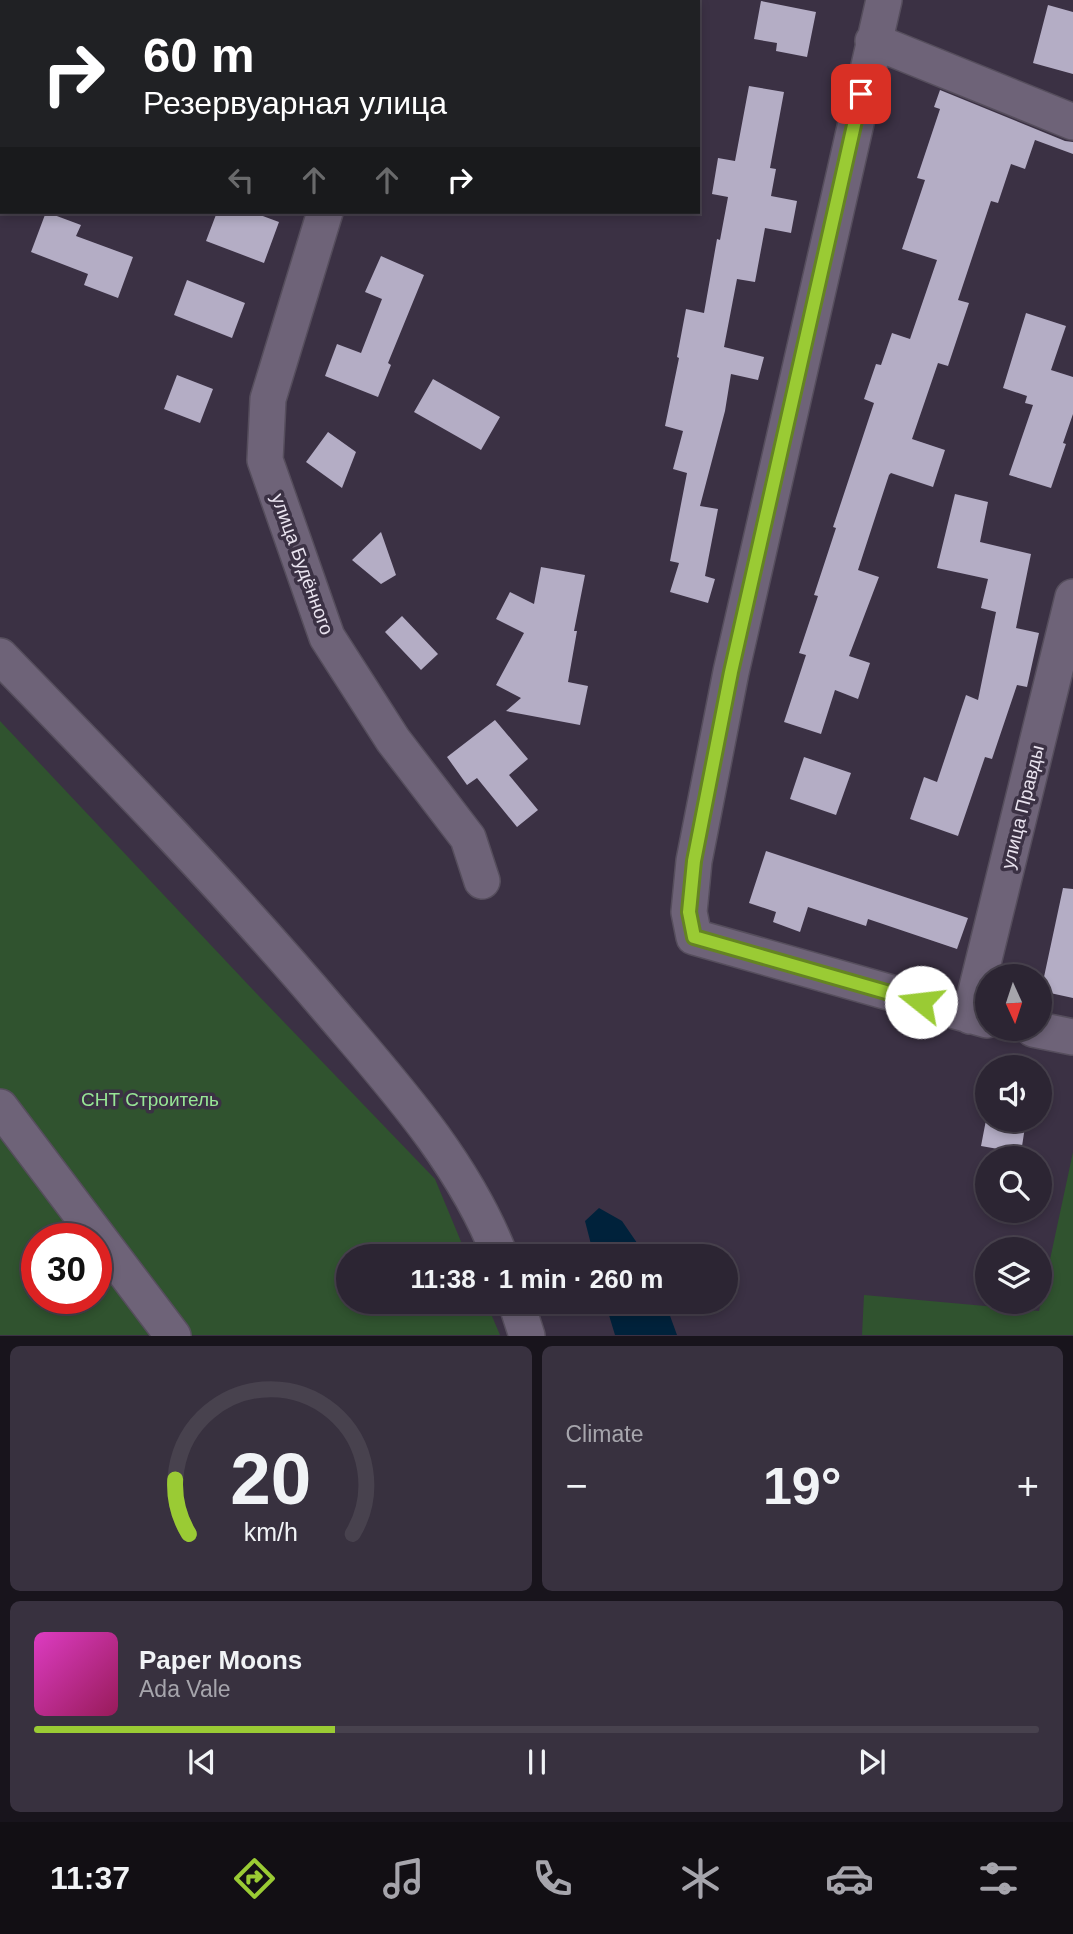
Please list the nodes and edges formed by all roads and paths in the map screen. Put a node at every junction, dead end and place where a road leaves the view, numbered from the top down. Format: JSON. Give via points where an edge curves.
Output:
{"nodes":[{"id":1,"x":884,"y":0,"type":"edge"},
{"id":2,"x":873,"y":41,"type":"junction"},
{"id":3,"x":1073,"y":122,"type":"edge"},
{"id":4,"x":315,"y":215,"type":"edge"},
{"id":5,"x":1073,"y":597,"type":"edge"},
{"id":6,"x":0,"y":656,"type":"edge"},
{"id":7,"x":482,"y":881,"type":"dead end"},
{"id":8,"x":991,"y":964,"type":"edge"},
{"id":9,"x":975,"y":1017,"type":"edge"},
{"id":10,"x":1052,"y":1033,"type":"edge"},
{"id":11,"x":1073,"y":1037,"type":"edge"},
{"id":12,"x":0,"y":1107,"type":"edge"},
{"id":13,"x":494,"y":1244,"type":"edge"},
{"id":14,"x":520,"y":1314,"type":"edge"},
{"id":15,"x":173,"y":1335,"type":"edge"},
{"id":16,"x":527,"y":1335,"type":"edge"}],
"edges":[{"from":1,"to":2,"type":"street"},
{"from":2,"to":3,"type":"street"},
{"from":2,"to":9,"type":"street","via":[[731,672],[694,861],[689,912],[694,937]]},
{"from":4,"to":7,"type":"street","name":"улица Будённого","via":[[268,399],[265,460],[327,636],[393,740],[468,838]]},
{"from":5,"to":8,"type":"street","name":"улица Правды"},
{"from":6,"to":13,"type":"street","via":[[156,815],[408,1103],[459,1174]]},
{"from":10,"to":11,"type":"street"},
{"from":12,"to":15,"type":"street"},
{"from":14,"to":16,"type":"street"}]}
